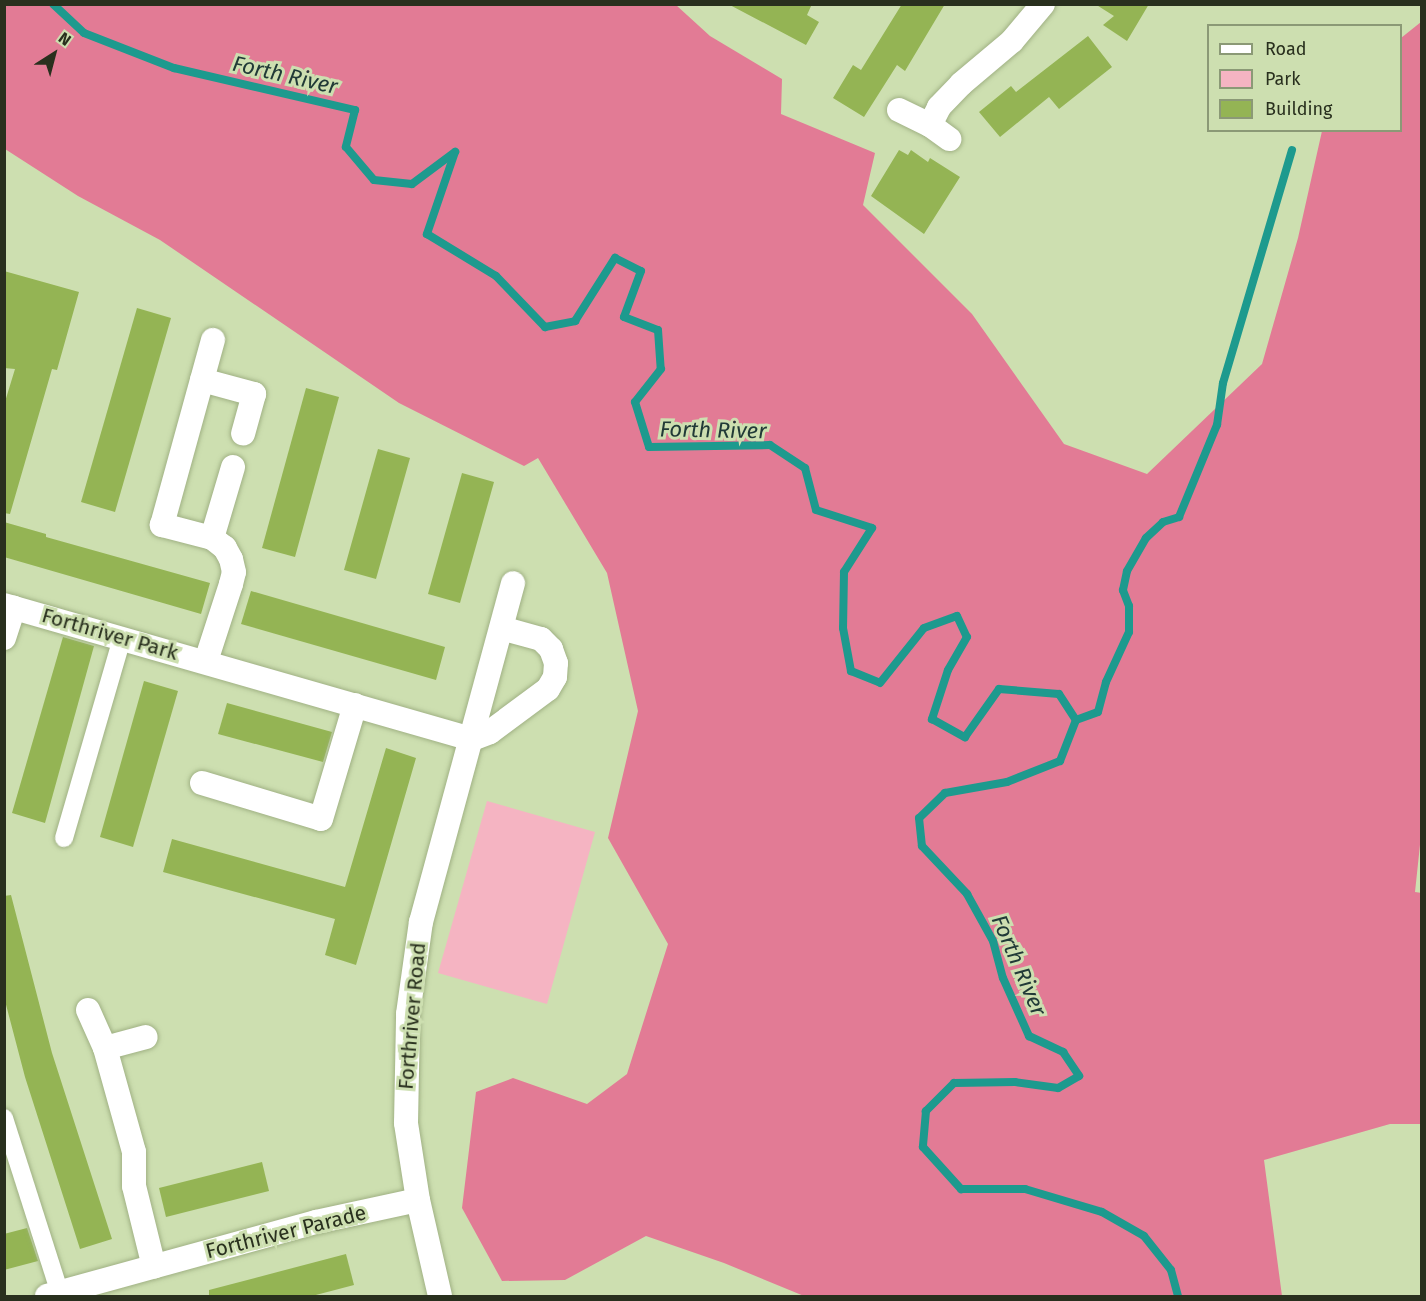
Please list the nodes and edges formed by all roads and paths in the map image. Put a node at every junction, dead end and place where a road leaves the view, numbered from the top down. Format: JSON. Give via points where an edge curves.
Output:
{"nodes":[{"id":1,"x":1043,"y":4,"type":"edge"},
{"id":2,"x":899,"y":110,"type":"dead end"},
{"id":3,"x":930,"y":124,"type":"junction"},
{"id":4,"x":949,"y":139,"type":"dead end"},
{"id":5,"x":213,"y":340,"type":"dead end"},
{"id":6,"x":202,"y":380,"type":"junction"},
{"id":7,"x":243,"y":434,"type":"dead end"},
{"id":8,"x":233,"y":467,"type":"dead end"},
{"id":9,"x":212,"y":538,"type":"junction"},
{"id":10,"x":513,"y":583,"type":"dead end"},
{"id":11,"x":9,"y":606,"type":"edge"},
{"id":12,"x":501,"y":628,"type":"junction"},
{"id":13,"x":4,"y":638,"type":"edge"},
{"id":14,"x":122,"y":638,"type":"junction"},
{"id":15,"x":206,"y":661,"type":"junction"},
{"id":16,"x":355,"y":705,"type":"junction"},
{"id":17,"x":472,"y":739,"type":"junction"},
{"id":18,"x":202,"y":783,"type":"dead end"},
{"id":19,"x":64,"y":838,"type":"dead end"},
{"id":20,"x":88,"y":1010,"type":"dead end"},
{"id":21,"x":146,"y":1037,"type":"dead end"},
{"id":22,"x":105,"y":1048,"type":"junction"},
{"id":23,"x":4,"y":1118,"type":"edge"},
{"id":24,"x":418,"y":1200,"type":"junction"},
{"id":25,"x":154,"y":1267,"type":"junction"},
{"id":26,"x":53,"y":1295,"type":"edge"},
{"id":27,"x":440,"y":1296,"type":"edge"}],
"edges":[{"from":1,"to":3,"type":"street","via":[[1012,41],[939,107]]},
{"from":2,"to":3,"type":"street"},
{"from":3,"to":4,"type":"street"},
{"from":5,"to":6,"type":"street"},
{"from":6,"to":7,"type":"street","via":[[254,394]]},
{"from":6,"to":9,"type":"street","via":[[162,525]]},
{"from":8,"to":9,"type":"street"},
{"from":9,"to":15,"type":"street","name":"Forthriver Park","via":[[225,548],[234,572]]},
{"from":10,"to":12,"type":"street","name":"Forthriver Road"},
{"from":11,"to":13,"type":"street","name":"Forthriver Park"},
{"from":11,"to":14,"type":"street","name":"Forthriver Park"},
{"from":12,"to":17,"type":"street","name":"Forthriver Road"},
{"from":12,"to":17,"type":"street","via":[[541,639],[551,649],[555,677],[548,689],[507,720]]},
{"from":14,"to":15,"type":"street","name":"Forthriver Park"},
{"from":14,"to":19,"type":"street"},
{"from":15,"to":16,"type":"street","name":"Forthriver Park"},
{"from":16,"to":17,"type":"street","name":"Forthriver Park"},
{"from":16,"to":18,"type":"street","via":[[321,819]]},
{"from":17,"to":24,"type":"street","name":"Forthriver Road","via":[[421,922],[408,1014],[406,1123]]},
{"from":20,"to":22,"type":"street"},
{"from":21,"to":22,"type":"street"},
{"from":22,"to":25,"type":"street","via":[[134,1152],[134,1186]]},
{"from":23,"to":26,"type":"street"},
{"from":24,"to":25,"type":"street","name":"Forthriver Parade","via":[[315,1222]]},
{"from":24,"to":27,"type":"street","name":"Forthriver Road"},
{"from":25,"to":26,"type":"street","name":"Forthriver Parade"}]}
